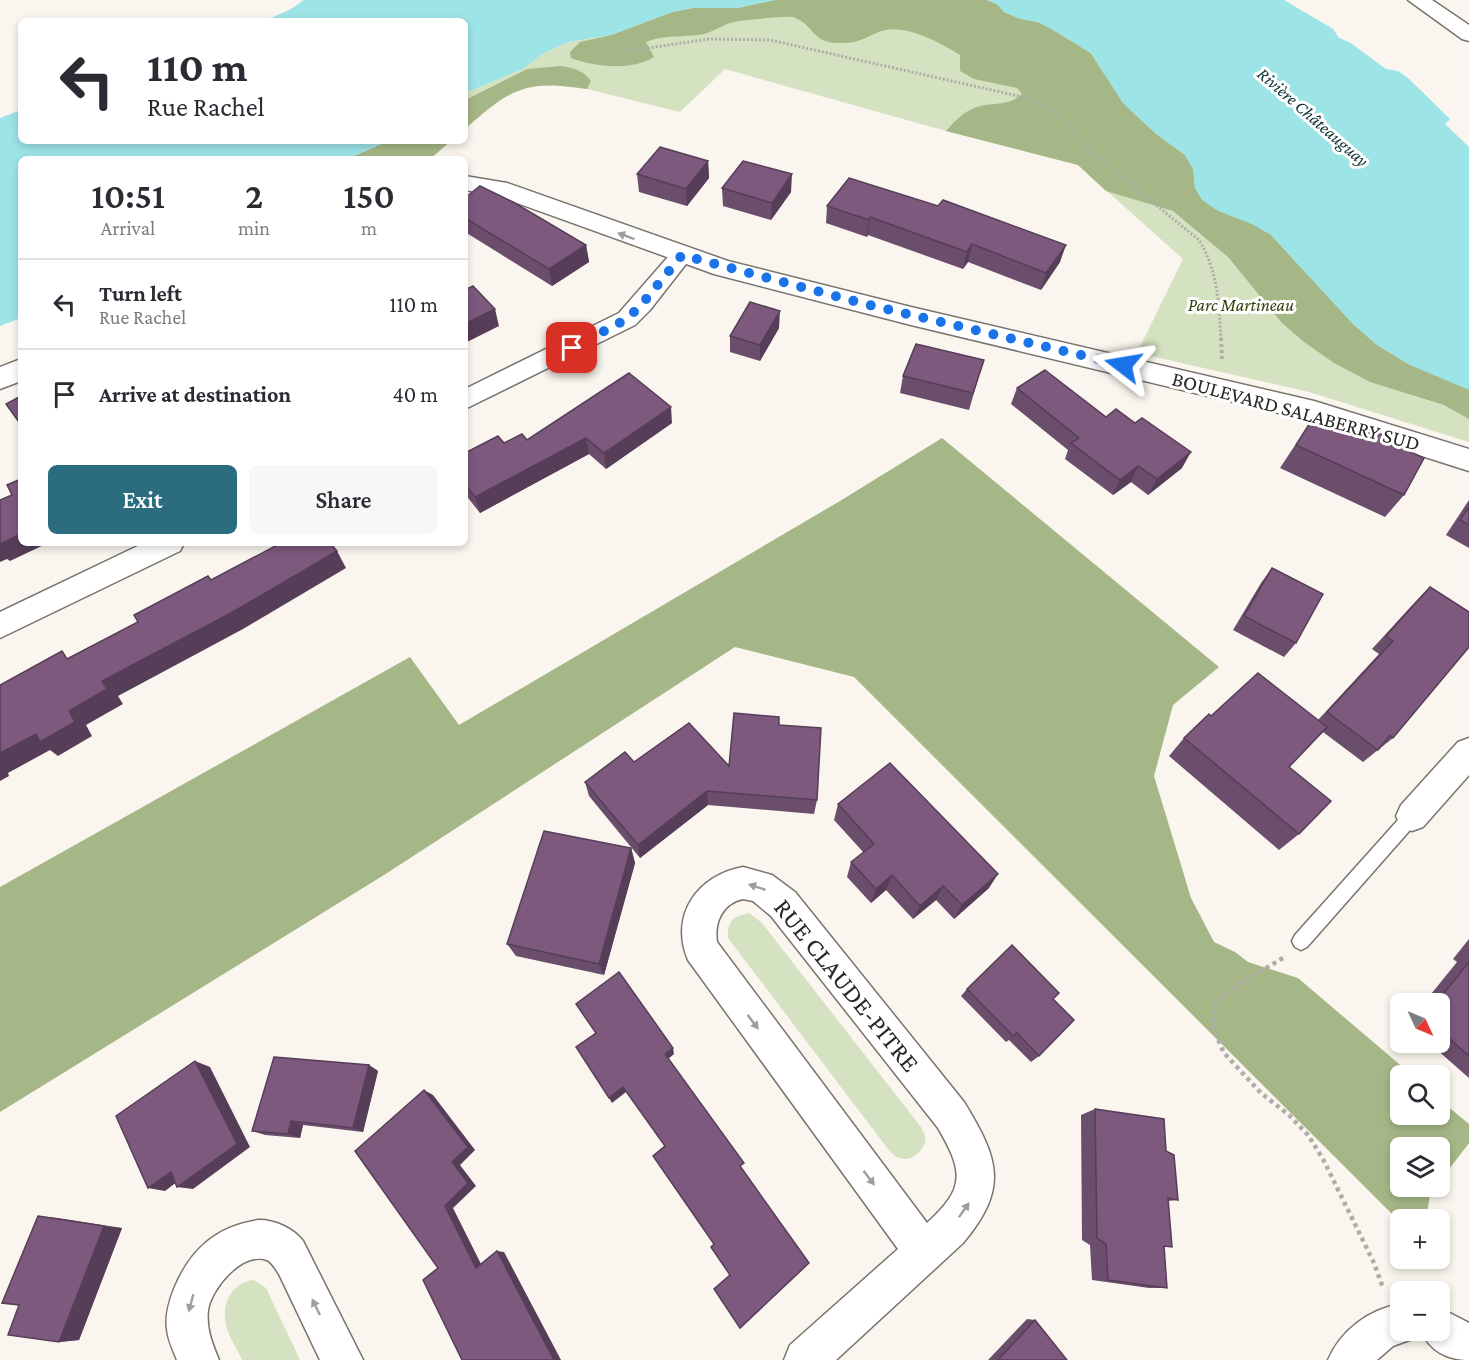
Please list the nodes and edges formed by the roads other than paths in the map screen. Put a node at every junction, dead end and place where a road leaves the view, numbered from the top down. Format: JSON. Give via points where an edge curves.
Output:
{"nodes":[{"id":1,"x":1418,"y":0,"type":"edge"},
{"id":2,"x":1469,"y":35,"type":"edge"},
{"id":3,"x":468,"y":183,"type":"edge"},
{"id":4,"x":682,"y":255,"type":"junction"},
{"id":5,"x":18,"y":370,"type":"edge"},
{"id":6,"x":0,"y":379,"type":"edge"},
{"id":7,"x":468,"y":399,"type":"edge"},
{"id":8,"x":1469,"y":460,"type":"edge"},
{"id":9,"x":164,"y":546,"type":"edge"},
{"id":10,"x":0,"y":626,"type":"edge"},
{"id":11,"x":1469,"y":752,"type":"edge"},
{"id":12,"x":1412,"y":816,"type":"joint"},
{"id":13,"x":1301,"y":940,"type":"road end"},
{"id":14,"x":924,"y":1252,"type":"junction"},
{"id":15,"x":1390,"y":1326,"type":"edge"},
{"id":16,"x":1450,"y":1335,"type":"edge"},
{"id":17,"x":1469,"y":1347,"type":"edge"},
{"id":18,"x":198,"y":1360,"type":"edge"},
{"id":19,"x":342,"y":1360,"type":"edge"},
{"id":20,"x":805,"y":1360,"type":"edge"},
{"id":21,"x":1349,"y":1360,"type":"edge"}],
"edges":[{"from":1,"to":2,"type":"street"},
{"from":4,"to":3,"type":"street","name":"BOULEVARD SALABERRY SUD","one_way":true,"via":[[499,188]]},
{"from":4,"to":7,"type":"street","via":[[627,319]]},
{"from":4,"to":8,"type":"street","name":"BOULEVARD SALABERRY SUD","via":[[876,307],[1314,411]]},
{"from":5,"to":6,"type":"street"},
{"from":9,"to":10,"type":"street"},
{"from":11,"to":12,"type":"street"},
{"from":12,"to":13,"type":"lane"},
{"from":14,"to":14,"type":"street","name":"RUE CLAUDE-PITRE","one_way":true,"via":[[966,1209],[973,1194],[974,1160],[960,1130],[771,892],[742,883],[717,893],[701,916],[696,933],[700,948]]},
{"from":14,"to":20,"type":"street","name":"RUE CLAUDE-PITRE"},
{"from":15,"to":21,"type":"street"},
{"from":16,"to":17,"type":"street"},
{"from":19,"to":18,"type":"street","one_way":true,"via":[[293,1260],[283,1247],[269,1240],[244,1243],[222,1253],[197,1283],[187,1325]]}]}
